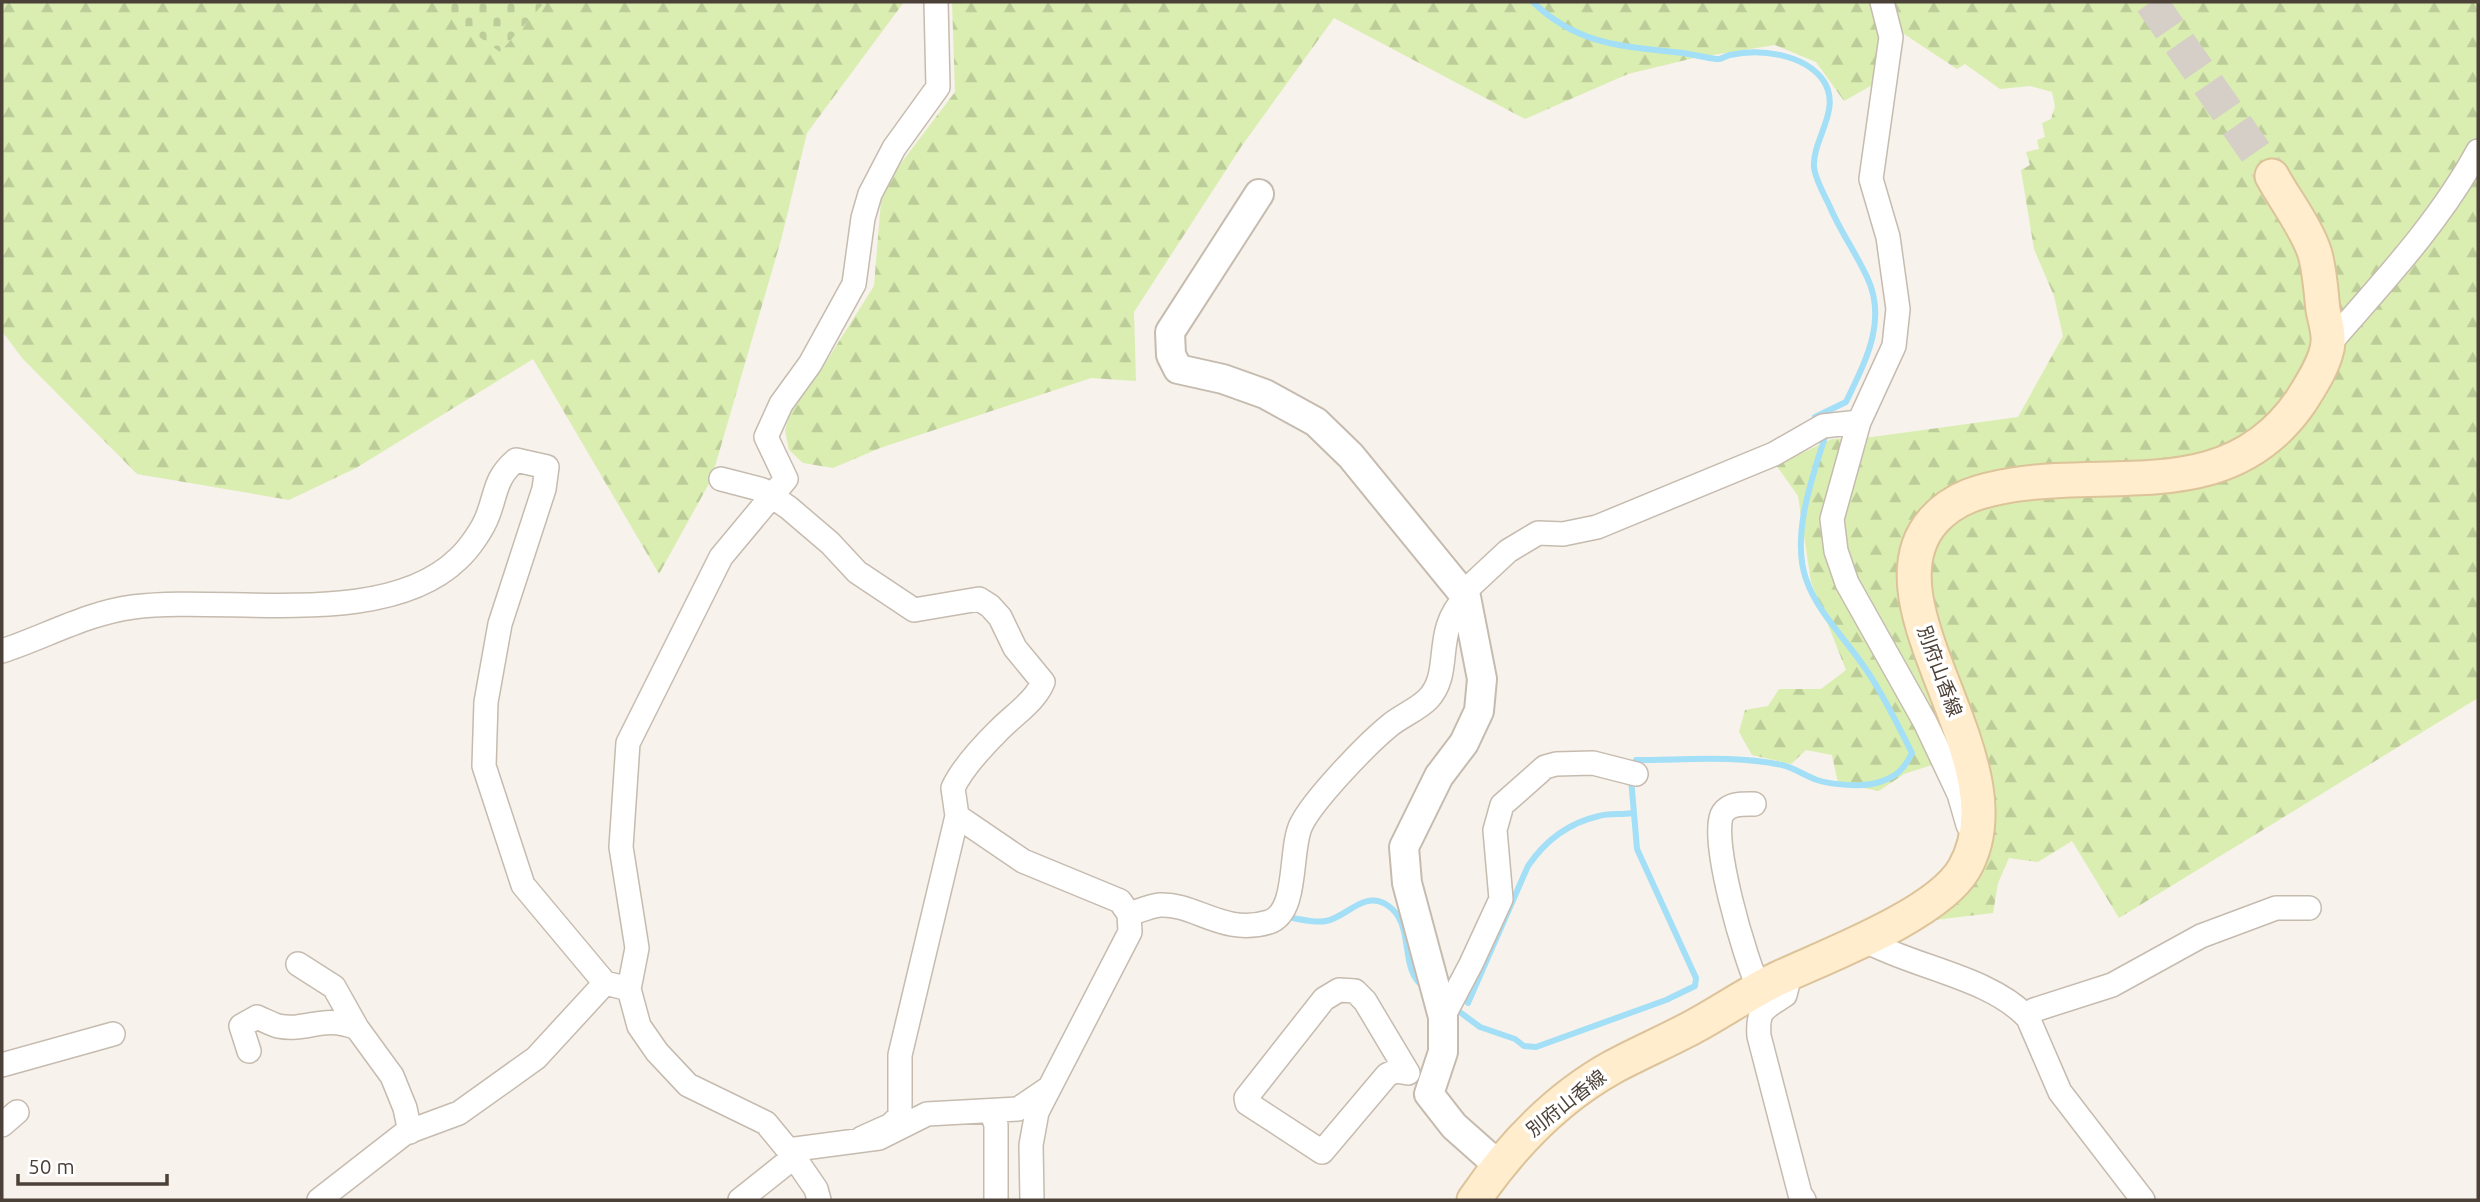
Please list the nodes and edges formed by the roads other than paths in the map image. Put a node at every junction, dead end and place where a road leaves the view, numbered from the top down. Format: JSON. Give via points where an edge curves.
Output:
{"nodes":[{"id":1,"x":936,"y":2,"type":"edge"},
{"id":2,"x":1882,"y":2,"type":"edge"},
{"id":3,"x":2478,"y":151,"type":"edge"},
{"id":4,"x":2272,"y":176,"type":"tunnel mouth"},
{"id":5,"x":1259,"y":194,"type":"dead end"},
{"id":6,"x":2329,"y":344,"type":"junction"},
{"id":7,"x":1858,"y":422,"type":"junction"},
{"id":8,"x":722,"y":479,"type":"dead end"},
{"id":9,"x":771,"y":496,"type":"junction"},
{"id":10,"x":1465,"y":595,"type":"junction"},
{"id":11,"x":2,"y":651,"type":"edge"},
{"id":12,"x":1636,"y":774,"type":"dead end"},
{"id":13,"x":1754,"y":804,"type":"dead end"},
{"id":14,"x":957,"y":816,"type":"junction"},
{"id":15,"x":1973,"y":843,"type":"junction"},
{"id":16,"x":2309,"y":908,"type":"dead end"},
{"id":17,"x":1129,"y":914,"type":"junction"},
{"id":18,"x":1864,"y":940,"type":"junction"},
{"id":19,"x":298,"y":964,"type":"dead end"},
{"id":20,"x":1770,"y":982,"type":"junction"},
{"id":21,"x":605,"y":983,"type":"junction"},
{"id":22,"x":629,"y":989,"type":"junction"},
{"id":23,"x":2034,"y":1010,"type":"dead end"},
{"id":24,"x":1443,"y":1017,"type":"junction"},
{"id":25,"x":357,"y":1028,"type":"junction"},
{"id":26,"x":113,"y":1034,"type":"dead end"},
{"id":27,"x":249,"y":1051,"type":"dead end"},
{"id":28,"x":2,"y":1065,"type":"edge"},
{"id":29,"x":1408,"y":1073,"type":"junction"},
{"id":30,"x":1049,"y":1088,"type":"junction"},
{"id":31,"x":1429,"y":1094,"type":"junction"},
{"id":32,"x":991,"y":1111,"type":"junction"},
{"id":33,"x":410,"y":1132,"type":"junction"},
{"id":34,"x":862,"y":1138,"type":"junction"},
{"id":35,"x":791,"y":1154,"type":"junction"},
{"id":36,"x":1498,"y":1165,"type":"junction"},
{"id":37,"x":318,"y":1200,"type":"edge"},
{"id":38,"x":740,"y":1200,"type":"edge"},
{"id":39,"x":819,"y":1200,"type":"edge"},
{"id":40,"x":996,"y":1200,"type":"edge"},
{"id":41,"x":1032,"y":1200,"type":"edge"},
{"id":42,"x":1474,"y":1200,"type":"edge"},
{"id":43,"x":1804,"y":1200,"type":"edge"},
{"id":44,"x":2143,"y":1200,"type":"edge"}],
"edges":[{"from":1,"to":9,"type":"street","via":[[938,87],[894,148],[870,194],[854,284],[810,364],[780,404],[766,437],[786,479]]},
{"from":2,"to":7,"type":"street","via":[[1891,37],[1871,179],[1888,237],[1898,309],[1894,346]]},
{"from":3,"to":6,"type":"street","via":[[2460,184],[2408,254]]},
{"from":4,"to":6,"type":"main road","via":[[2315,252]]},
{"from":5,"to":10,"type":"street","via":[[1170,332],[1171,355],[1178,369],[1265,394],[1316,422],[1351,456]]},
{"from":6,"to":15,"type":"main road","name":"別府山香線","via":[[2312,385],[2288,420],[2253,450],[2228,463],[2154,479],[2056,478],[1991,488],[1948,507],[1924,533],[1914,576],[1918,609],[1963,733],[1979,803]]},
{"from":7,"to":10,"type":"street","via":[[1823,426],[1774,454],[1597,527],[1563,534],[1538,533],[1508,551]]},
{"from":7,"to":15,"type":"street","via":[[1832,519],[1836,551],[1847,583],[1925,722],[1959,794]]},
{"from":8,"to":9,"type":"street"},
{"from":9,"to":14,"type":"street","via":[[813,527],[857,572],[914,610],[979,599],[990,606],[1015,648],[1043,682],[955,784]]},
{"from":9,"to":22,"type":"street","via":[[721,557],[628,743],[621,847],[637,948]]},
{"from":10,"to":17,"type":"street","via":[[1450,617],[1442,666],[1429,698],[1367,745],[1301,825],[1290,893],[1277,917],[1239,925],[1158,905]]},
{"from":10,"to":24,"type":"street","via":[[1482,679],[1479,711],[1408,835],[1404,863]]},
{"from":11,"to":21,"type":"street","via":[[131,607],[337,603],[419,585],[458,559],[487,518],[501,473],[516,460],[547,467],[500,624],[486,702],[484,766],[523,885]]},
{"from":12,"to":24,"type":"street","via":[[1593,763],[1556,764],[1545,767],[1502,805],[1495,830],[1501,899]]},
{"from":13,"to":20,"type":"street","via":[[1728,808],[1719,831],[1735,923],[1749,968]]},
{"from":14,"to":17,"type":"street","via":[[1023,861],[1120,901]]},
{"from":14,"to":34,"type":"street","via":[[900,1055],[900,1116]]},
{"from":15,"to":18,"type":"main road","name":"別府山香線","via":[[1967,865],[1953,886]]},
{"from":16,"to":23,"type":"street","via":[[2276,908],[2201,936],[2112,985]]},
{"from":17,"to":30,"type":"street","via":[[1130,932]]},
{"from":18,"to":20,"type":"main road","name":"別府山香線"},
{"from":18,"to":44,"type":"street","via":[[1902,959],[1978,985],[2019,1008],[2028,1018],[2060,1092]]},
{"from":19,"to":25,"type":"street","via":[[334,987]]},
{"from":20,"to":36,"type":"main road","name":"別府山香線","via":[[1583,1086],[1535,1125]]},
{"from":20,"to":43,"type":"street","via":[[1787,987],[1785,995],[1758,1017],[1759,1036]]},
{"from":21,"to":22,"type":"street"},
{"from":21,"to":33,"type":"street","via":[[536,1058],[459,1113]]},
{"from":22,"to":35,"type":"street","via":[[639,1026],[688,1085],[766,1123]]},
{"from":24,"to":31,"type":"street","via":[[1443,1052]]},
{"from":25,"to":27,"type":"street","via":[[338,1020],[277,1026],[257,1017],[241,1026]]},
{"from":25,"to":33,"type":"street","via":[[392,1076]]},
{"from":26,"to":28,"type":"street"},
{"from":29,"to":29,"type":"street","via":[[1365,1001],[1355,991],[1339,990],[1324,999],[1246,1098],[1247,1104],[1322,1152],[1387,1075]]},
{"from":29,"to":31,"type":"street"},
{"from":30,"to":32,"type":"street","via":[[1018,1110]]},
{"from":30,"to":41,"type":"street","via":[[1032,1129]]},
{"from":31,"to":36,"type":"street","via":[[1454,1126]]},
{"from":32,"to":34,"type":"street","via":[[927,1114],[879,1138]]},
{"from":32,"to":40,"type":"street","via":[[996,1125]]},
{"from":33,"to":37,"type":"street"},
{"from":34,"to":35,"type":"street"},
{"from":35,"to":38,"type":"street"},
{"from":35,"to":39,"type":"street"},
{"from":36,"to":42,"type":"main road","name":"別府山香線"}]}
